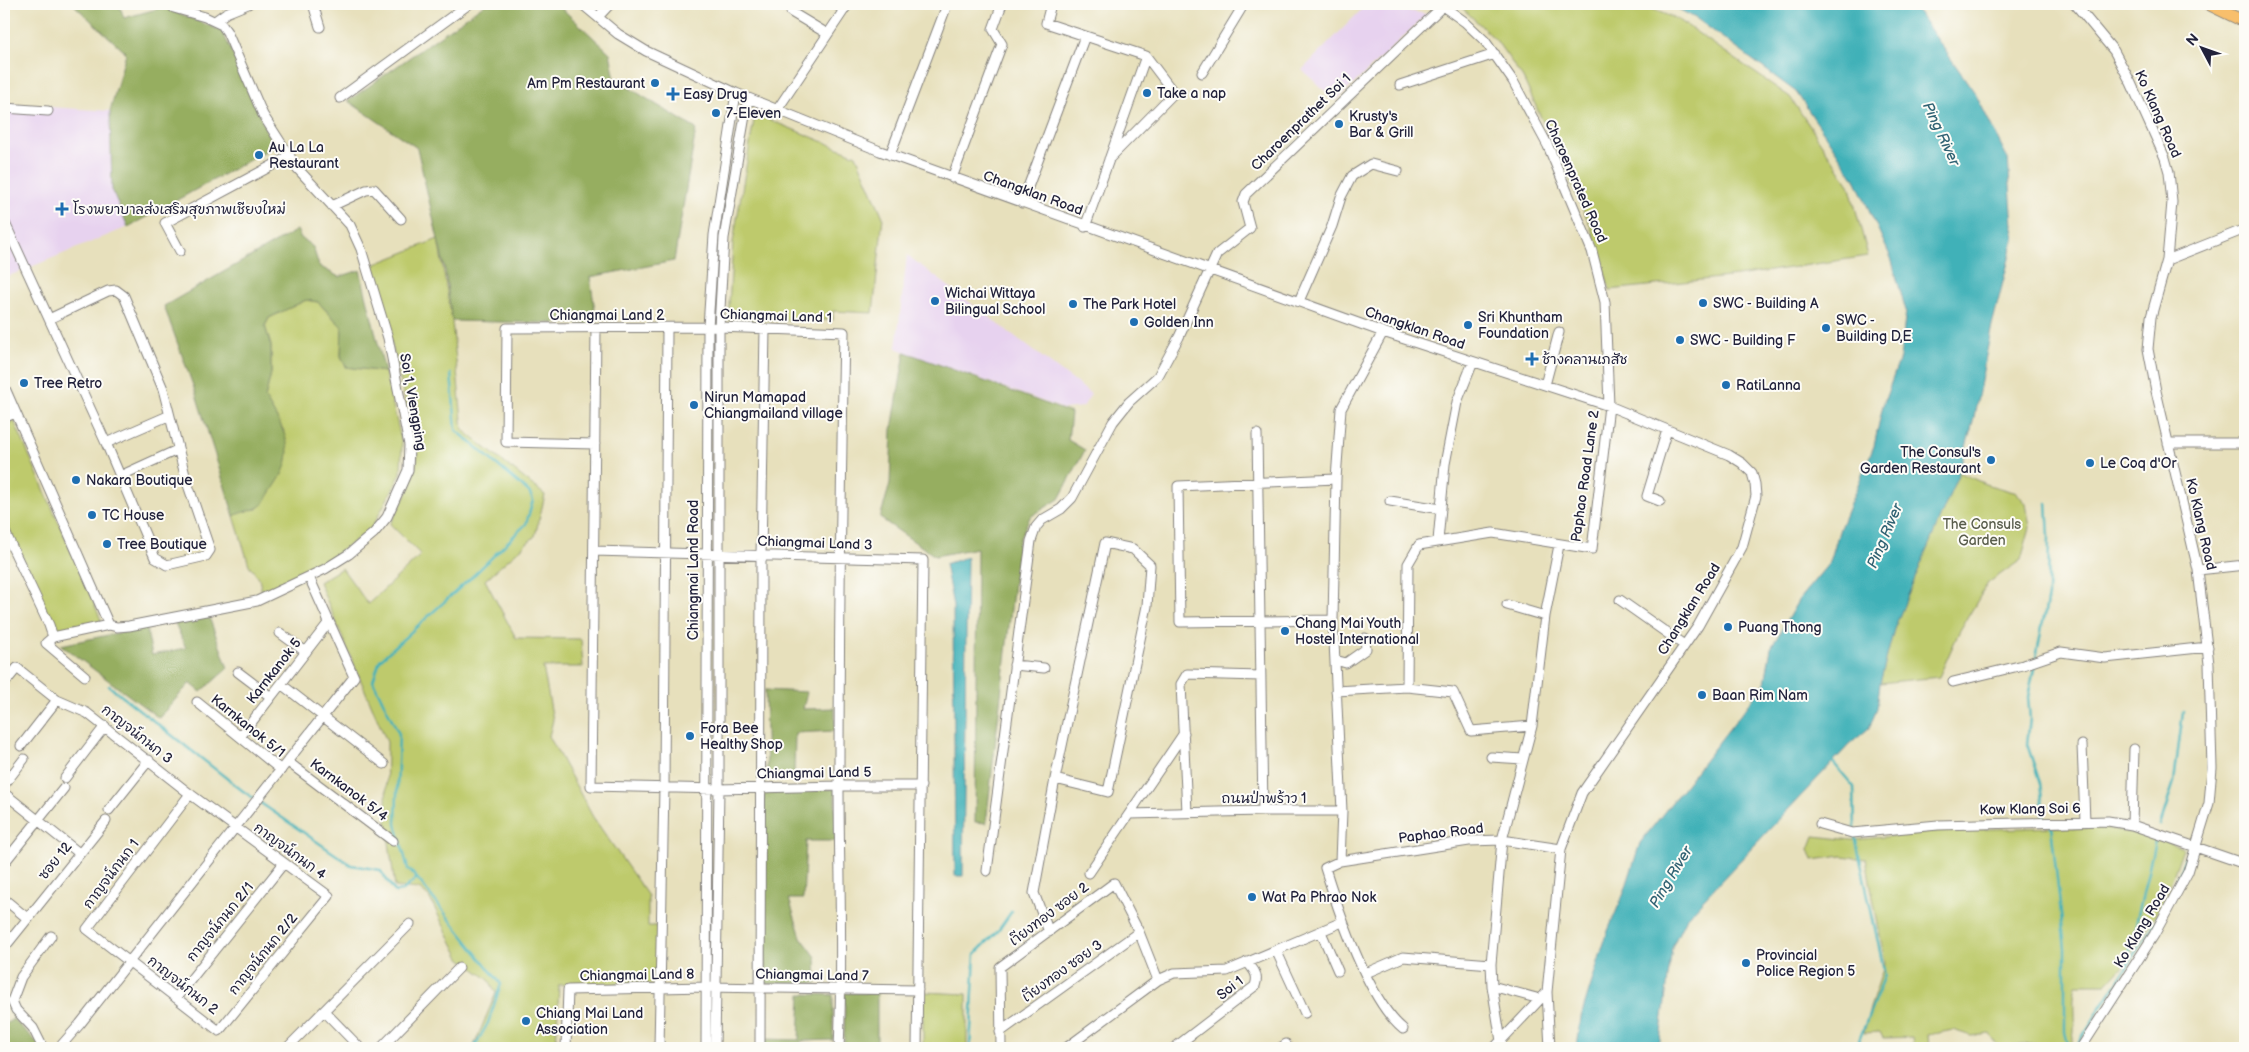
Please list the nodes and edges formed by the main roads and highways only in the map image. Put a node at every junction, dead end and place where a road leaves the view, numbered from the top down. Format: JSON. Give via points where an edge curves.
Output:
{"nodes":[{"id":1,"x":2208,"y":4,"type":"edge"},
{"id":2,"x":2245,"y":22,"type":"edge"}],
"edges":[{"from":1,"to":2,"type":"main road"}]}
